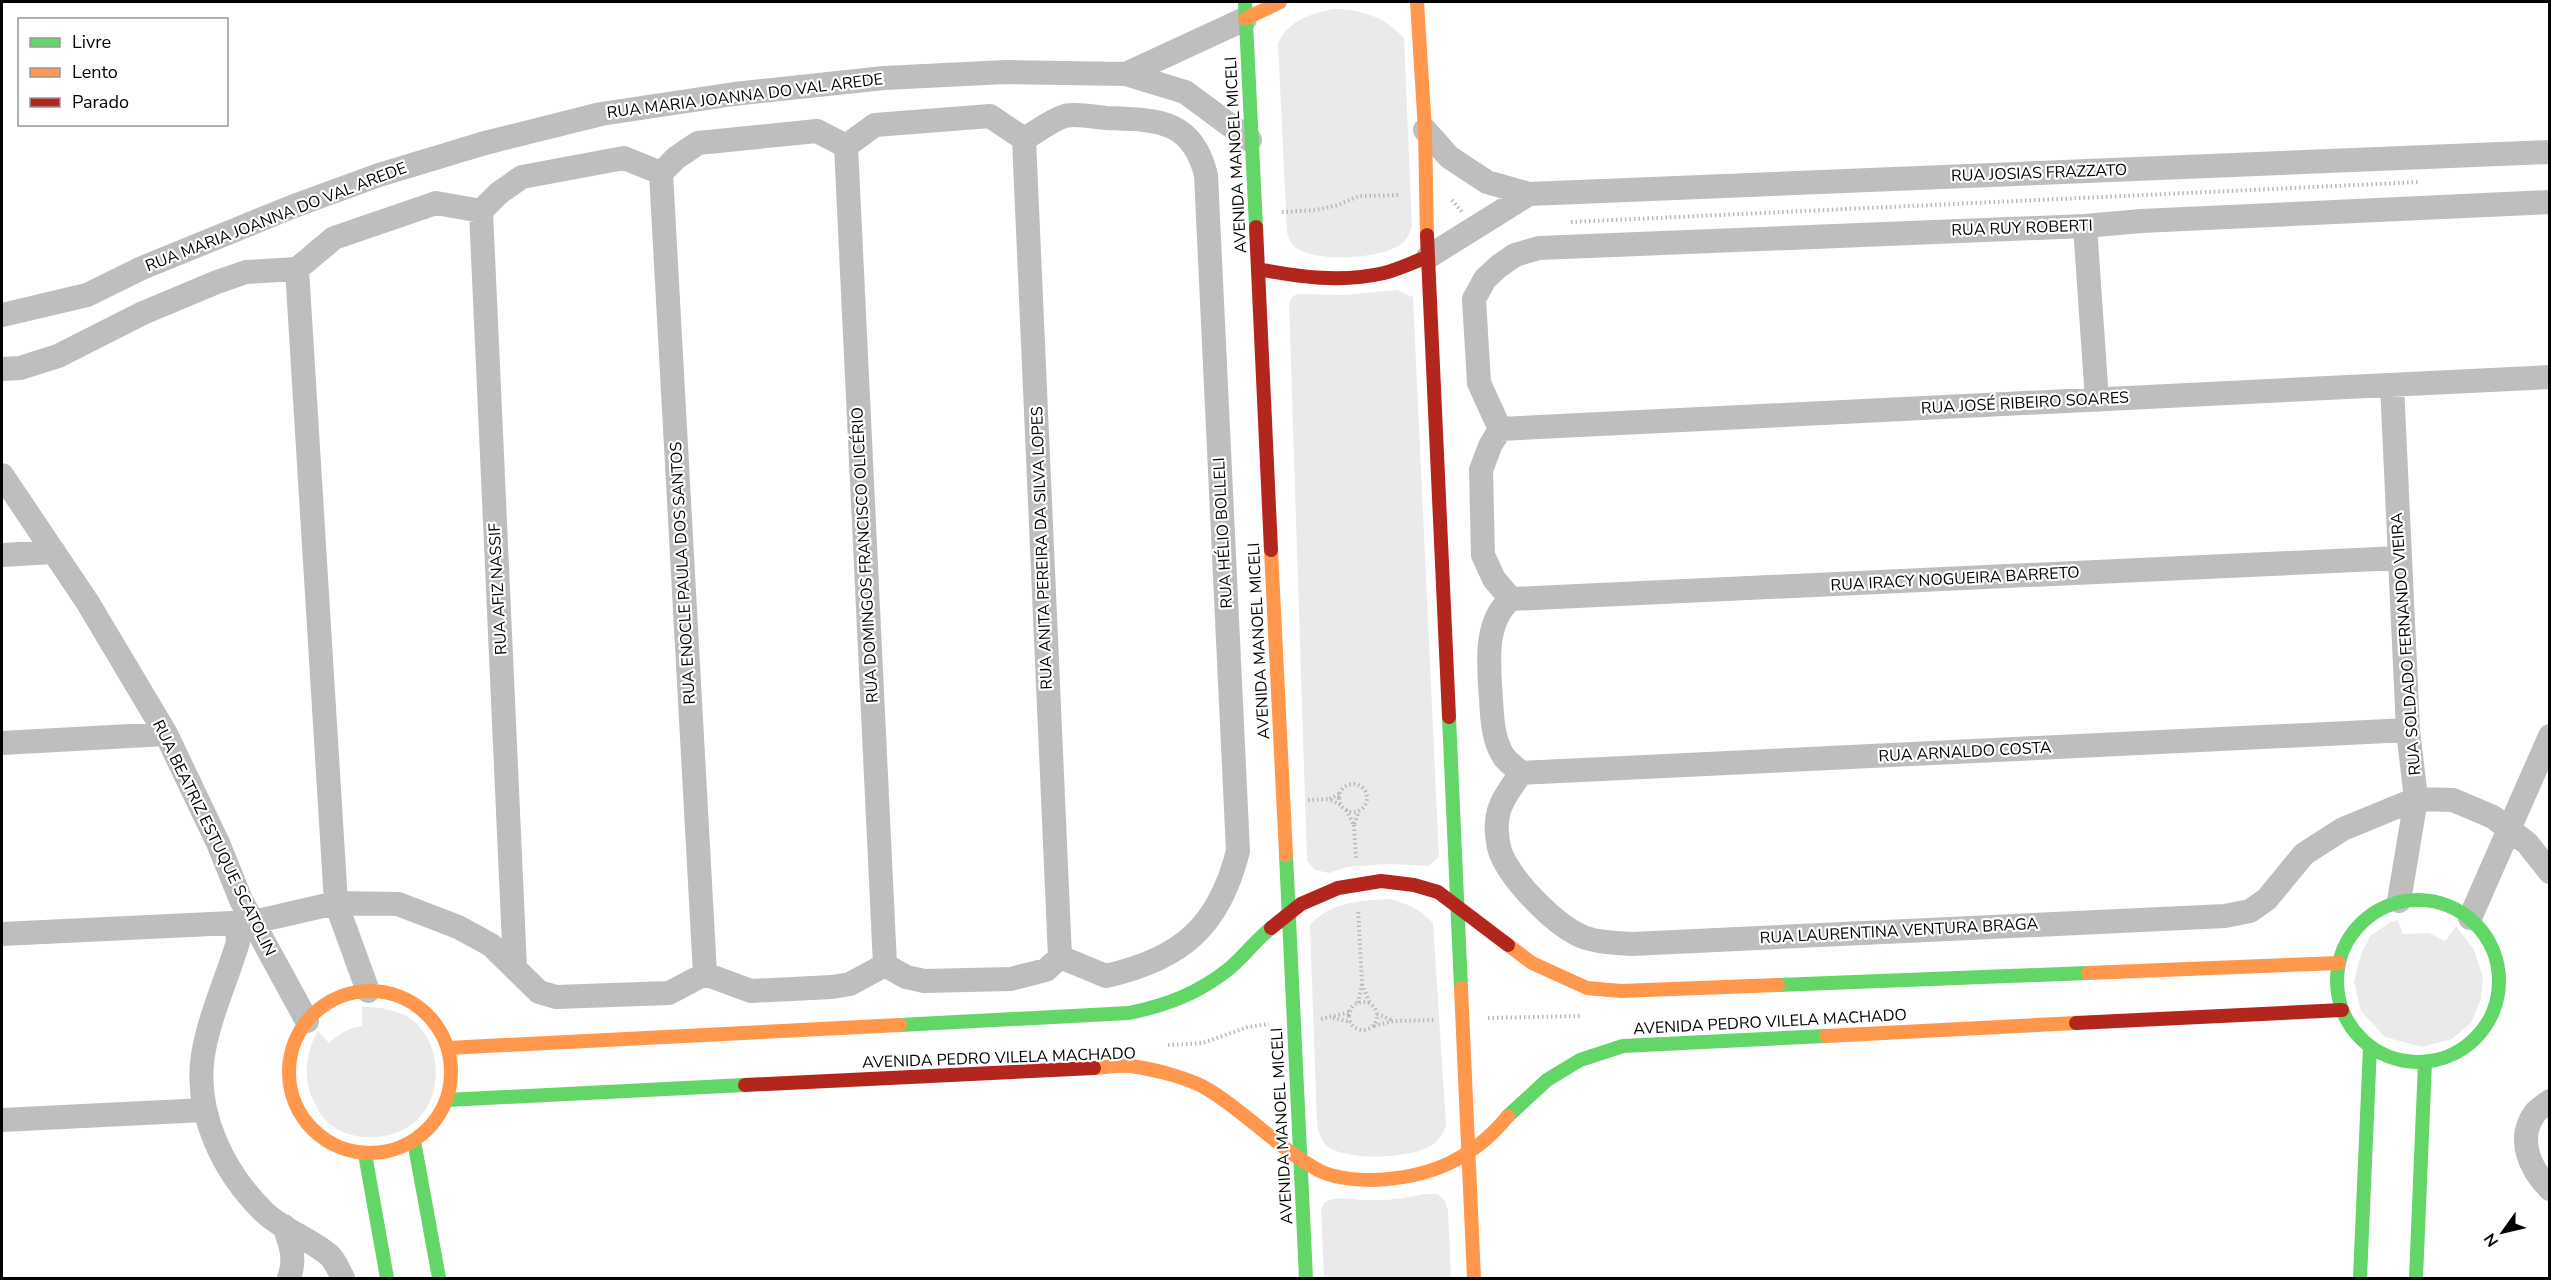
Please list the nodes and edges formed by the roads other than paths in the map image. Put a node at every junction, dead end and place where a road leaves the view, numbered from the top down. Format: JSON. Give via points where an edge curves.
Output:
{"nodes":[{"id":1,"x":1280,"y":2,"type":"edge"},
{"id":2,"x":1414,"y":7,"type":"edge"},
{"id":3,"x":1245,"y":10,"type":"edge"},
{"id":4,"x":1126,"y":74,"type":"junction"},
{"id":5,"x":1425,"y":130,"type":"junction"},
{"id":6,"x":1024,"y":139,"type":"junction"},
{"id":7,"x":1250,"y":140,"type":"junction"},
{"id":8,"x":846,"y":146,"type":"junction"},
{"id":9,"x":2550,"y":152,"type":"edge"},
{"id":10,"x":661,"y":173,"type":"junction"},
{"id":11,"x":1529,"y":194,"type":"junction"},
{"id":12,"x":2550,"y":202,"type":"edge"},
{"id":13,"x":481,"y":211,"type":"junction"},
{"id":14,"x":2085,"y":226,"type":"junction"},
{"id":15,"x":1428,"y":257,"type":"junction"},
{"id":16,"x":297,"y":269,"type":"junction"},
{"id":17,"x":1258,"y":269,"type":"junction"},
{"id":18,"x":2,"y":315,"type":"edge"},
{"id":19,"x":2,"y":369,"type":"edge"},
{"id":20,"x":2550,"y":377,"type":"edge"},
{"id":21,"x":2392,"y":385,"type":"junction"},
{"id":22,"x":2097,"y":400,"type":"junction"},
{"id":23,"x":1500,"y":429,"type":"junction"},
{"id":24,"x":2,"y":475,"type":"edge"},
{"id":25,"x":54,"y":552,"type":"junction"},
{"id":26,"x":2,"y":555,"type":"edge"},
{"id":27,"x":2399,"y":558,"type":"junction"},
{"id":28,"x":1511,"y":599,"type":"junction"},
{"id":29,"x":2408,"y":730,"type":"junction"},
{"id":30,"x":166,"y":734,"type":"junction"},
{"id":31,"x":2550,"y":736,"type":"edge"},
{"id":32,"x":2,"y":742,"type":"edge"},
{"id":33,"x":1521,"y":773,"type":"junction"},
{"id":34,"x":2416,"y":799,"type":"junction"},
{"id":35,"x":2509,"y":828,"type":"junction"},
{"id":36,"x":2550,"y":872,"type":"edge"},
{"id":37,"x":2399,"y":901,"type":"junction"},
{"id":38,"x":336,"y":903,"type":"junction"},
{"id":39,"x":1456,"y":904,"type":"junction"},
{"id":40,"x":1289,"y":914,"type":"junction"},
{"id":41,"x":2470,"y":918,"type":"junction"},
{"id":42,"x":245,"y":922,"type":"junction"},
{"id":43,"x":2,"y":934,"type":"edge"},
{"id":44,"x":1060,"y":957,"type":"junction"},
{"id":45,"x":2338,"y":963,"type":"junction"},
{"id":46,"x":885,"y":965,"type":"junction"},
{"id":47,"x":515,"y":967,"type":"junction"},
{"id":48,"x":705,"y":974,"type":"junction"},
{"id":49,"x":368,"y":991,"type":"junction"},
{"id":50,"x":2342,"y":1010,"type":"junction"},
{"id":51,"x":307,"y":1022,"type":"junction"},
{"id":52,"x":2370,"y":1047,"type":"junction"},
{"id":53,"x":448,"y":1048,"type":"junction"},
{"id":54,"x":2425,"y":1062,"type":"junction"},
{"id":55,"x":447,"y":1100,"type":"junction"},
{"id":56,"x":2550,"y":1101,"type":"edge"},
{"id":57,"x":205,"y":1110,"type":"junction"},
{"id":58,"x":2,"y":1120,"type":"edge"},
{"id":59,"x":414,"y":1141,"type":"junction"},
{"id":60,"x":1468,"y":1152,"type":"junction"},
{"id":61,"x":365,"y":1154,"type":"junction"},
{"id":62,"x":1300,"y":1159,"type":"junction"},
{"id":63,"x":2550,"y":1189,"type":"edge"},
{"id":64,"x":284,"y":1226,"type":"junction"},
{"id":65,"x":289,"y":1278,"type":"edge"},
{"id":66,"x":343,"y":1278,"type":"edge"},
{"id":67,"x":387,"y":1278,"type":"edge"},
{"id":68,"x":439,"y":1278,"type":"edge"},
{"id":69,"x":1306,"y":1278,"type":"edge"},
{"id":70,"x":1474,"y":1278,"type":"edge"},
{"id":71,"x":2361,"y":1278,"type":"edge"},
{"id":72,"x":2416,"y":1278,"type":"edge"}],
"edges":[{"from":1,"to":3,"type":"street"},
{"from":2,"to":5,"type":"street"},
{"from":3,"to":4,"type":"street","name":"RUA MARIA JOANNA DO VAL AREDE"},
{"from":3,"to":7,"type":"street","name":"AVENIDA MANOEL MICELI"},
{"from":4,"to":7,"type":"street","name":"RUA MARIA JOANNA DO VAL AREDE","via":[[1185,92]]},
{"from":4,"to":18,"type":"street","name":"RUA MARIA JOANNA DO VAL AREDE","via":[[1006,72],[884,78],[734,94],[601,114],[485,142],[379,175],[206,240],[87,295]]},
{"from":5,"to":11,"type":"street","name":"RUA JOSIAS FRAZZATO","via":[[1449,157],[1487,182]]},
{"from":5,"to":15,"type":"street"},
{"from":6,"to":8,"type":"street","via":[[990,116],[875,125]]},
{"from":6,"to":44,"type":"street","name":"RUA ANITA PEREIRA DA SILVA LOPES"},
{"from":6,"to":44,"type":"street","name":"RUA HÉLIO BOLLELI","via":[[1065,116],[1149,120],[1168,124],[1201,154],[1206,175],[1238,851],[1221,901],[1187,943],[1160,959],[1106,976]]},
{"from":7,"to":17,"type":"street","name":"AVENIDA MANOEL MICELI"},
{"from":8,"to":10,"type":"street","via":[[817,130],[698,143]]},
{"from":8,"to":46,"type":"street","name":"RUA DOMINGOS FRANCISCO OLICÉRIO"},
{"from":9,"to":11,"type":"street","name":"RUA JOSIAS FRAZZATO"},
{"from":10,"to":13,"type":"street","via":[[624,158],[522,177]]},
{"from":10,"to":48,"type":"street","name":"RUA ENOCLE PAULA DOS SANTOS"},
{"from":11,"to":15,"type":"street","name":"RUA JOSIAS FRAZZATO"},
{"from":12,"to":14,"type":"street","name":"RUA RUY ROBERTI"},
{"from":13,"to":16,"type":"street","via":[[436,203],[334,238]]},
{"from":13,"to":47,"type":"street","name":"RUA AFIZ NASSIF"},
{"from":14,"to":22,"type":"street"},
{"from":14,"to":23,"type":"street","name":"RUA RUY ROBERTI","via":[[1539,248],[1515,255],[1485,279],[1474,299],[1479,383]]},
{"from":15,"to":17,"type":"street","via":[[1384,273],[1342,279],[1300,278]]},
{"from":15,"to":39,"type":"street"},
{"from":16,"to":19,"type":"street","via":[[246,272],[143,313],[58,356],[20,368]]},
{"from":16,"to":38,"type":"street"},
{"from":17,"to":40,"type":"street","name":"AVENIDA MANOEL MICELI"},
{"from":20,"to":21,"type":"street","name":"RUA JOSÉ RIBEIRO SOARES"},
{"from":21,"to":22,"type":"street","name":"RUA JOSÉ RIBEIRO SOARES"},
{"from":21,"to":27,"type":"street","name":"RUA SOLDADO FERNANDO VIEIRA"},
{"from":22,"to":23,"type":"street","name":"RUA JOSÉ RIBEIRO SOARES"},
{"from":23,"to":28,"type":"street","via":[[1481,471],[1483,555],[1494,579]]},
{"from":24,"to":25,"type":"street","name":"RUA BEATRIZ ESTUQUE SCATOLIN"},
{"from":25,"to":26,"type":"street"},
{"from":25,"to":30,"type":"street","name":"RUA BEATRIZ ESTUQUE SCATOLIN"},
{"from":27,"to":28,"type":"street","name":"RUA IRACY NOGUEIRA BARRETO"},
{"from":27,"to":29,"type":"street","name":"RUA SOLDADO FERNANDO VIEIRA"},
{"from":28,"to":33,"type":"street","via":[[1502,606],[1488,656],[1493,730],[1504,756]]},
{"from":29,"to":33,"type":"street","name":"RUA ARNALDO COSTA"},
{"from":29,"to":34,"type":"street","name":"RUA SOLDADO FERNANDO VIEIRA"},
{"from":30,"to":32,"type":"street"},
{"from":30,"to":42,"type":"street","name":"RUA BEATRIZ ESTUQUE SCATOLIN","via":[[214,833]]},
{"from":31,"to":35,"type":"street"},
{"from":33,"to":34,"type":"street","name":"RUA LAURENTINA VENTURA BRAGA","via":[[1503,798],[1497,822],[1501,853],[1515,878],[1563,924],[1585,937],[1632,944],[2225,916],[2250,911],[2267,899],[2304,854],[2343,829]]},
{"from":34,"to":35,"type":"street","via":[[2453,800]]},
{"from":34,"to":37,"type":"street","name":"RUA SOLDADO FERNANDO VIEIRA"},
{"from":35,"to":36,"type":"street"},
{"from":35,"to":41,"type":"street"},
{"from":37,"to":41,"type":"street","via":[[2436,902]]},
{"from":37,"to":45,"type":"street","via":[[2360,924],[2350,935]]},
{"from":38,"to":42,"type":"street"},
{"from":38,"to":47,"type":"street","via":[[398,904],[423,912],[491,945]]},
{"from":38,"to":49,"type":"street"},
{"from":39,"to":40,"type":"street","via":[[1438,892],[1381,881],[1338,888],[1301,904]]},
{"from":39,"to":45,"type":"street","via":[[1532,963],[1587,988],[1621,991]]},
{"from":39,"to":60,"type":"street"},
{"from":40,"to":53,"type":"street","via":[[1231,967],[1195,993],[1164,1006],[1129,1013]]},
{"from":40,"to":62,"type":"street","name":"AVENIDA MANOEL MICELI"},
{"from":41,"to":54,"type":"street","via":[[2495,955],[2499,984],[2496,1006],[2487,1026],[2466,1047]]},
{"from":42,"to":43,"type":"street"},
{"from":42,"to":51,"type":"street","name":"RUA BEATRIZ ESTUQUE SCATOLIN"},
{"from":42,"to":57,"type":"street","via":[[203,1056]]},
{"from":44,"to":46,"type":"street","via":[[1046,970],[1011,979],[924,981],[906,977]]},
{"from":45,"to":50,"type":"street"},
{"from":46,"to":48,"type":"street","via":[[850,984],[832,987],[751,990]]},
{"from":47,"to":48,"type":"street","via":[[539,992],[556,997],[669,993]]},
{"from":49,"to":51,"type":"street","via":[[334,999]]},
{"from":49,"to":53,"type":"street","via":[[398,996],[423,1011]]},
{"from":50,"to":52,"type":"street"},
{"from":50,"to":60,"type":"street","name":"AVENIDA PEDRO VILELA MACHADO","via":[[1623,1046],[1580,1060],[1547,1080],[1515,1108],[1491,1137]]},
{"from":51,"to":61,"type":"street","via":[[298,1035],[289,1066],[296,1105],[320,1137]]},
{"from":52,"to":54,"type":"street","via":[[2397,1060]]},
{"from":52,"to":71,"type":"street"},
{"from":53,"to":55,"type":"street","via":[[452,1074]]},
{"from":54,"to":72,"type":"street"},
{"from":55,"to":59,"type":"street","via":[[428,1130]]},
{"from":55,"to":62,"type":"street","name":"AVENIDA PEDRO VILELA MACHADO","via":[[1130,1066],[1208,1089]]},
{"from":56,"to":63,"type":"street","via":[[2535,1113],[2526,1135],[2528,1156],[2538,1178]]},
{"from":57,"to":58,"type":"street"},
{"from":57,"to":64,"type":"street","via":[[209,1127],[239,1185],[265,1213]]},
{"from":59,"to":61,"type":"street","via":[[390,1151]]},
{"from":59,"to":68,"type":"street"},
{"from":60,"to":62,"type":"street","name":"AVENIDA PEDRO VILELA MACHADO","via":[[1442,1168],[1401,1179],[1358,1180],[1322,1172]]},
{"from":60,"to":70,"type":"street"},
{"from":61,"to":67,"type":"street"},
{"from":62,"to":69,"type":"street","name":"AVENIDA MANOEL MICELI"},
{"from":64,"to":65,"type":"street","via":[[293,1248]]},
{"from":64,"to":66,"type":"street","via":[[330,1256]]}]}
